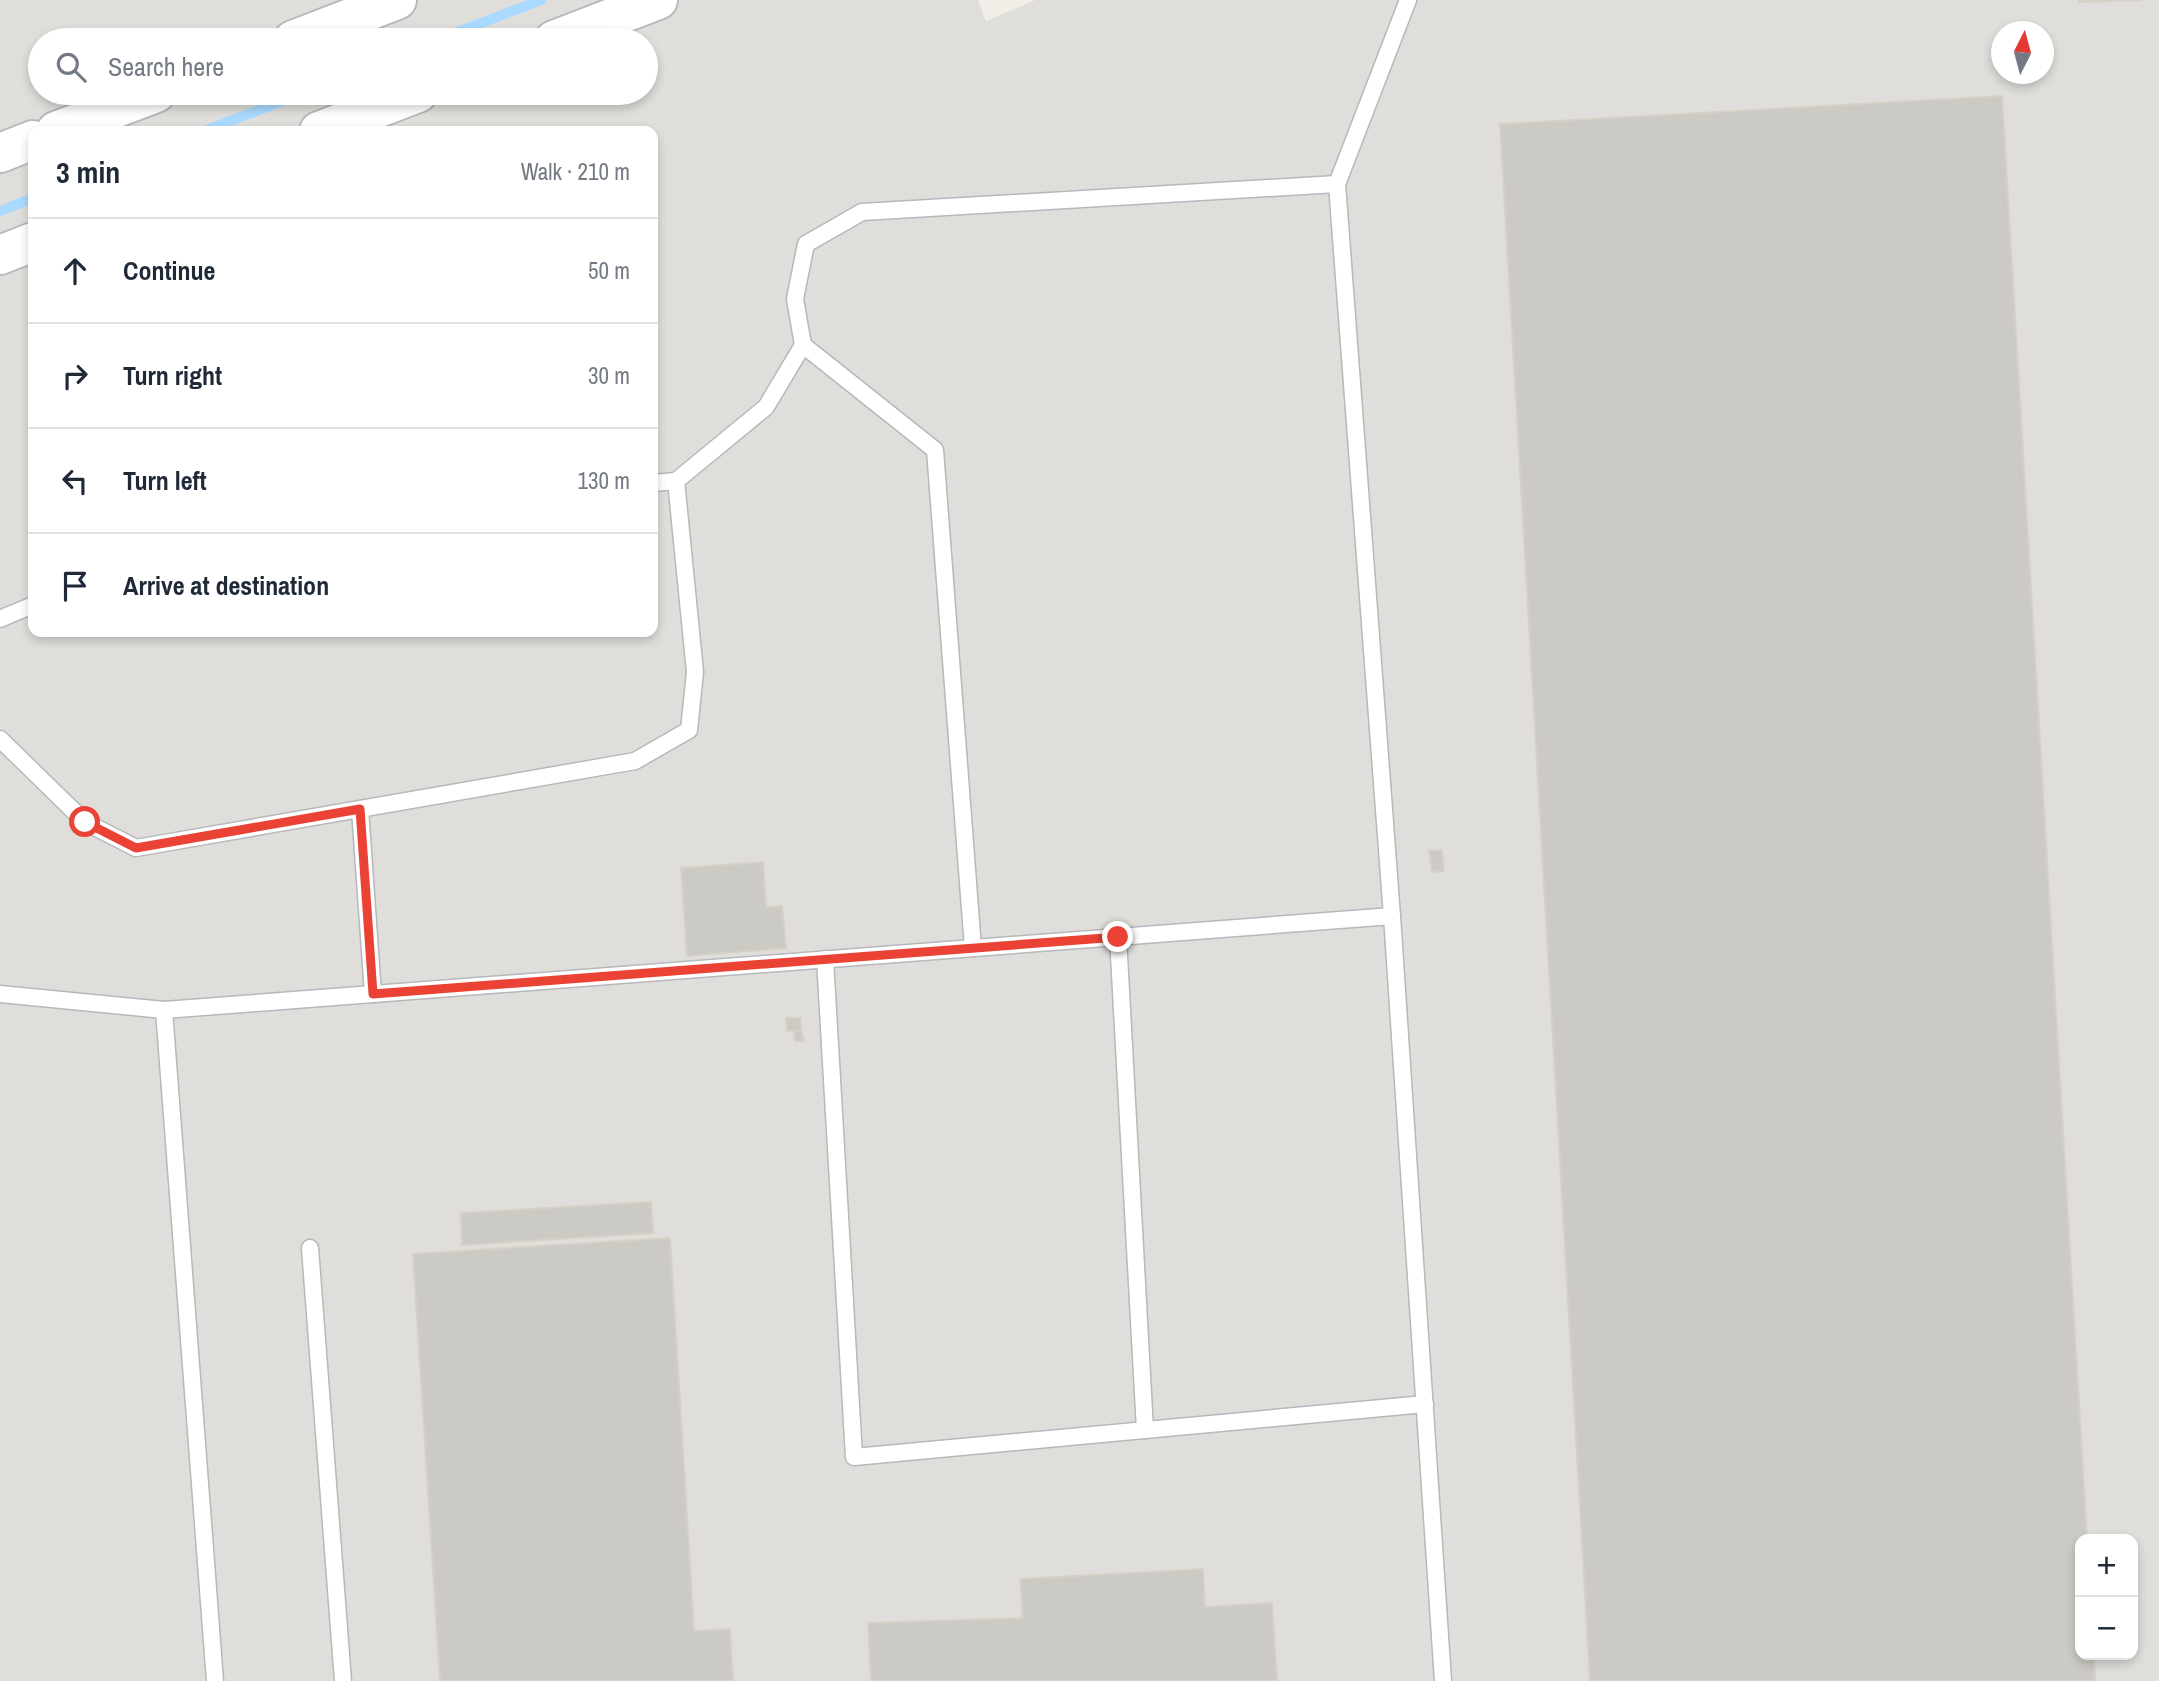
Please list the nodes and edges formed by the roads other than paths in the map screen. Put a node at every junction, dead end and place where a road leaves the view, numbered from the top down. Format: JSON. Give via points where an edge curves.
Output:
{"nodes":[{"id":1,"x":397,"y":0,"type":"edge"},
{"id":2,"x":658,"y":0,"type":"edge"},
{"id":3,"x":1409,"y":0,"type":"edge"},
{"id":4,"x":324,"y":28,"type":"edge"},
{"id":5,"x":585,"y":28,"type":"edge"},
{"id":6,"x":124,"y":105,"type":"edge"},
{"id":7,"x":387,"y":105,"type":"edge"},
{"id":8,"x":69,"y":126,"type":"edge"},
{"id":9,"x":332,"y":126,"type":"edge"},
{"id":10,"x":28,"y":142,"type":"edge"},
{"id":11,"x":0,"y":153,"type":"edge"},
{"id":12,"x":1336,"y":184,"type":"junction"},
{"id":13,"x":28,"y":244,"type":"edge"},
{"id":14,"x":0,"y":254,"type":"edge"},
{"id":15,"x":803,"y":345,"type":"junction"},
{"id":16,"x":676,"y":481,"type":"junction"},
{"id":17,"x":658,"y":483,"type":"edge"},
{"id":18,"x":28,"y":607,"type":"edge"},
{"id":19,"x":0,"y":619,"type":"edge"},
{"id":20,"x":0,"y":739,"type":"edge"},
{"id":21,"x":360,"y":809,"type":"junction"},
{"id":22,"x":1392,"y":916,"type":"junction"},
{"id":23,"x":1118,"y":937,"type":"junction"},
{"id":24,"x":973,"y":948,"type":"junction"},
{"id":25,"x":825,"y":960,"type":"junction"},
{"id":26,"x":0,"y":994,"type":"edge"},
{"id":27,"x":373,"y":994,"type":"junction"},
{"id":28,"x":164,"y":1010,"type":"junction"},
{"id":29,"x":310,"y":1248,"type":"dead end"},
{"id":30,"x":1425,"y":1404,"type":"junction"},
{"id":31,"x":1145,"y":1430,"type":"junction"},
{"id":32,"x":215,"y":1681,"type":"edge"},
{"id":33,"x":343,"y":1681,"type":"edge"},
{"id":34,"x":1443,"y":1681,"type":"edge"}],
"edges":[{"from":1,"to":4,"type":"main road"},
{"from":2,"to":5,"type":"main road"},
{"from":3,"to":12,"type":"lane"},
{"from":6,"to":8,"type":"main road"},
{"from":7,"to":9,"type":"main road"},
{"from":10,"to":11,"type":"main road"},
{"from":12,"to":15,"type":"lane","via":[[862,212],[806,244],[795,299]]},
{"from":12,"to":22,"type":"lane"},
{"from":13,"to":14,"type":"main road"},
{"from":15,"to":16,"type":"lane","via":[[766,407]]},
{"from":15,"to":24,"type":"lane","via":[[935,450]]},
{"from":16,"to":17,"type":"lane"},
{"from":16,"to":21,"type":"lane","via":[[695,672],[689,730],[635,761]]},
{"from":18,"to":19,"type":"lane"},
{"from":20,"to":21,"type":"lane","via":[[85,822],[136,848]]},
{"from":21,"to":27,"type":"lane"},
{"from":22,"to":23,"type":"lane"},
{"from":22,"to":30,"type":"lane"},
{"from":23,"to":24,"type":"lane"},
{"from":23,"to":31,"type":"lane"},
{"from":24,"to":25,"type":"lane"},
{"from":25,"to":27,"type":"lane"},
{"from":25,"to":31,"type":"lane","via":[[854,1457]]},
{"from":26,"to":28,"type":"lane"},
{"from":27,"to":28,"type":"lane"},
{"from":28,"to":32,"type":"lane"},
{"from":29,"to":33,"type":"lane"},
{"from":30,"to":31,"type":"lane"},
{"from":30,"to":34,"type":"lane"}]}
